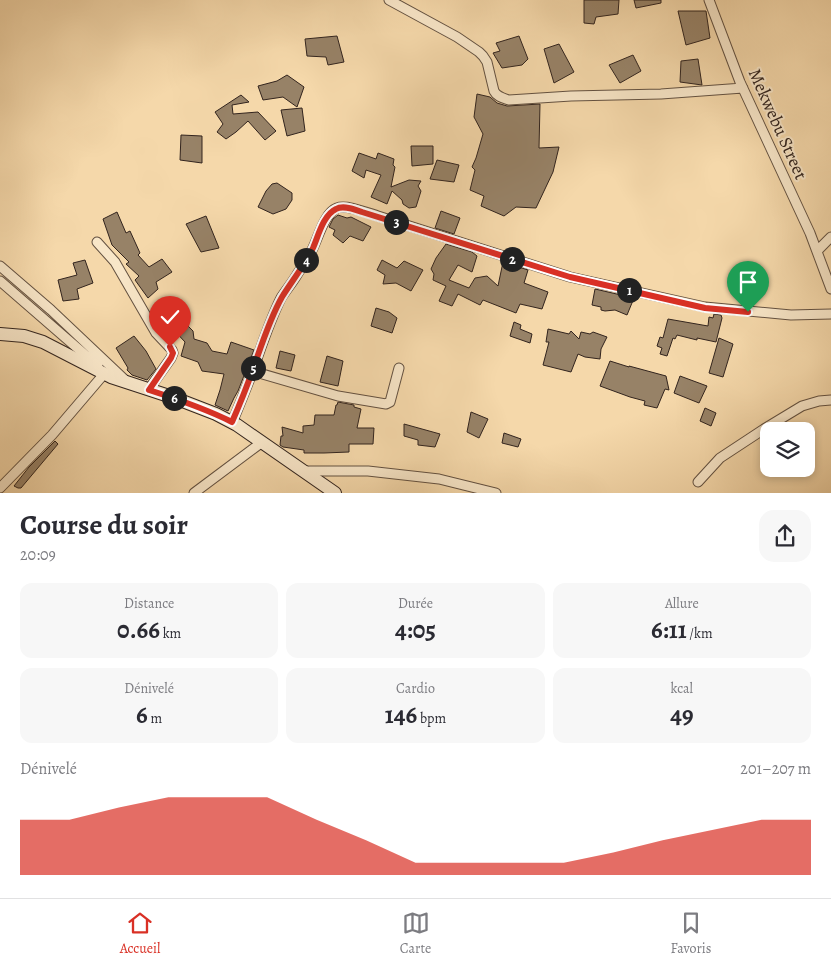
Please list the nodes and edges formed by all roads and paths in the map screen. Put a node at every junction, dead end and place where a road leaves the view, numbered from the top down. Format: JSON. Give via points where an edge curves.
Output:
{"nodes":[{"id":1,"x":389,"y":0,"type":"edge"},
{"id":2,"x":709,"y":0,"type":"edge"},
{"id":3,"x":743,"y":88,"type":"junction"},
{"id":4,"x":831,"y":237,"type":"edge"},
{"id":5,"x":97,"y":242,"type":"dead end"},
{"id":6,"x":817,"y":251,"type":"junction"},
{"id":7,"x":0,"y":266,"type":"edge"},
{"id":8,"x":0,"y":281,"type":"edge"},
{"id":9,"x":831,"y":289,"type":"edge"},
{"id":10,"x":831,"y":314,"type":"edge"},
{"id":11,"x":0,"y":334,"type":"edge"},
{"id":12,"x":398,"y":368,"type":"dead end"},
{"id":13,"x":252,"y":371,"type":"junction"},
{"id":14,"x":108,"y":375,"type":"junction"},
{"id":15,"x":128,"y":383,"type":"junction"},
{"id":16,"x":149,"y":390,"type":"junction"},
{"id":17,"x":831,"y":400,"type":"edge"},
{"id":18,"x":232,"y":422,"type":"junction"},
{"id":19,"x":261,"y":443,"type":"junction"},
{"id":20,"x":304,"y":472,"type":"junction"},
{"id":21,"x":698,"y":482,"type":"dead end"},
{"id":22,"x":0,"y":488,"type":"edge"},
{"id":23,"x":194,"y":493,"type":"edge"},
{"id":24,"x":335,"y":493,"type":"edge"},
{"id":25,"x":496,"y":493,"type":"edge"}],
"edges":[{"from":1,"to":3,"type":"street","via":[[479,52],[487,62],[494,92],[509,100]]},
{"from":2,"to":3,"type":"street","name":"Mekwebu Street"},
{"from":3,"to":6,"type":"street","name":"Mekwebu Street"},
{"from":4,"to":6,"type":"street"},
{"from":5,"to":16,"type":"street","via":[[115,262],[156,333],[172,350],[171,358]]},
{"from":6,"to":9,"type":"street","name":"Mekwebu Street"},
{"from":7,"to":15,"type":"street"},
{"from":8,"to":14,"type":"street"},
{"from":10,"to":13,"type":"street","via":[[791,315],[705,308],[570,277],[354,209],[337,208],[326,220],[282,298]]},
{"from":11,"to":14,"type":"street","via":[[43,342]]},
{"from":12,"to":13,"type":"street","via":[[390,402],[386,404],[338,396]]},
{"from":13,"to":18,"type":"street"},
{"from":14,"to":15,"type":"street"},
{"from":14,"to":22,"type":"street"},
{"from":15,"to":16,"type":"street"},
{"from":16,"to":18,"type":"street"},
{"from":17,"to":21,"type":"street","via":[[802,406],[764,429],[720,458]]},
{"from":18,"to":19,"type":"street"},
{"from":19,"to":20,"type":"street"},
{"from":19,"to":23,"type":"street"},
{"from":20,"to":24,"type":"street"},
{"from":20,"to":25,"type":"street","via":[[368,471],[439,479]]}]}
